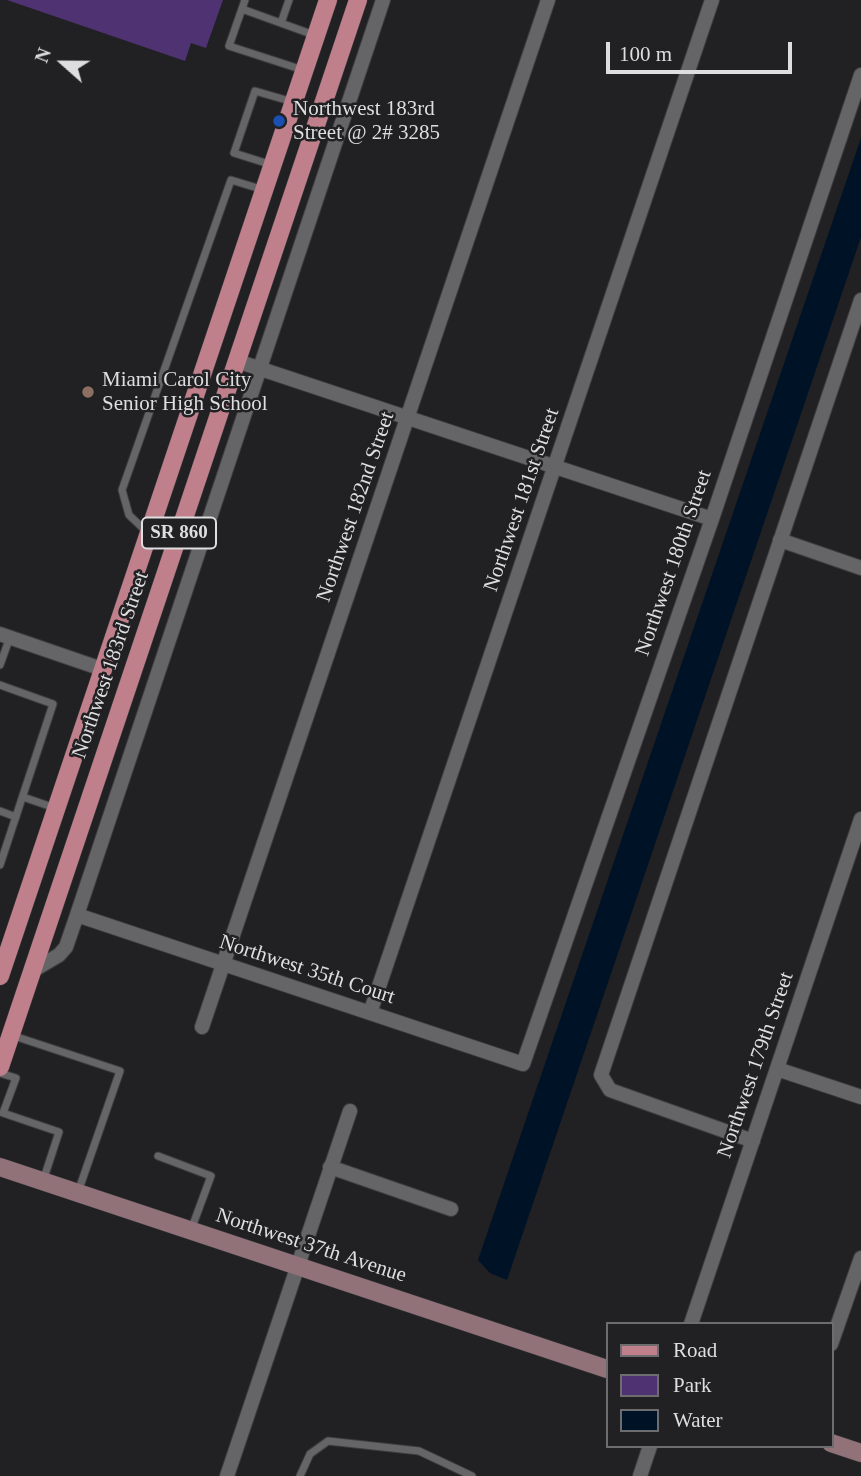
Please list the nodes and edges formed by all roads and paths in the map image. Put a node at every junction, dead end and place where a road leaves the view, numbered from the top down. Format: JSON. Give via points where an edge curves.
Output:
{"nodes":[{"id":1,"x":245,"y":0,"type":"edge"},
{"id":2,"x":289,"y":0,"type":"edge"},
{"id":3,"x":328,"y":0,"type":"edge"},
{"id":4,"x":358,"y":0,"type":"edge"},
{"id":5,"x":383,"y":0,"type":"edge"},
{"id":6,"x":548,"y":0,"type":"edge"},
{"id":7,"x":712,"y":0,"type":"edge"},
{"id":8,"x":242,"y":9,"type":"junction"},
{"id":9,"x":281,"y":23,"type":"junction"},
{"id":10,"x":316,"y":35,"type":"junction"},
{"id":11,"x":304,"y":71,"type":"junction"},
{"id":12,"x":861,"y":75,"type":"edge"},
{"id":13,"x":293,"y":102,"type":"junction"},
{"id":14,"x":272,"y":165,"type":"junction"},
{"id":15,"x":264,"y":190,"type":"junction"},
{"id":16,"x":861,"y":300,"type":"edge"},
{"id":17,"x":223,"y":312,"type":"junction"},
{"id":18,"x":237,"y":360,"type":"junction"},
{"id":19,"x":260,"y":369,"type":"junction"},
{"id":20,"x":408,"y":418,"type":"junction"},
{"id":21,"x":556,"y":467,"type":"junction"},
{"id":22,"x":712,"y":519,"type":"junction"},
{"id":23,"x":148,"y":534,"type":"junction"},
{"id":24,"x":780,"y":540,"type":"junction"},
{"id":25,"x":861,"y":568,"type":"edge"},
{"id":26,"x":5,"y":636,"type":"edge"},
{"id":27,"x":0,"y":665,"type":"edge"},
{"id":28,"x":102,"y":669,"type":"junction"},
{"id":29,"x":0,"y":685,"type":"edge"},
{"id":30,"x":118,"y":715,"type":"junction"},
{"id":31,"x":23,"y":797,"type":"junction"},
{"id":32,"x":56,"y":808,"type":"junction"},
{"id":33,"x":0,"y":811,"type":"edge"},
{"id":34,"x":16,"y":817,"type":"junction"},
{"id":35,"x":861,"y":819,"type":"edge"},
{"id":36,"x":0,"y":865,"type":"edge"},
{"id":37,"x":77,"y":915,"type":"junction"},
{"id":38,"x":223,"y":964,"type":"junction"},
{"id":39,"x":32,"y":971,"type":"junction"},
{"id":40,"x":0,"y":976,"type":"edge"},
{"id":41,"x":370,"y":1013,"type":"junction"},
{"id":42,"x":202,"y":1027,"type":"dead end"},
{"id":43,"x":10,"y":1035,"type":"junction"},
{"id":44,"x":523,"y":1064,"type":"joint"},
{"id":45,"x":0,"y":1067,"type":"edge"},
{"id":46,"x":777,"y":1069,"type":"junction"},
{"id":47,"x":0,"y":1073,"type":"edge"},
{"id":48,"x":861,"y":1097,"type":"edge"},
{"id":49,"x":350,"y":1111,"type":"dead end"},
{"id":50,"x":752,"y":1141,"type":"junction"},
{"id":51,"x":158,"y":1156,"type":"dead end"},
{"id":52,"x":0,"y":1167,"type":"edge"},
{"id":53,"x":330,"y":1167,"type":"junction"},
{"id":54,"x":43,"y":1182,"type":"junction"},
{"id":55,"x":78,"y":1193,"type":"junction"},
{"id":56,"x":451,"y":1209,"type":"dead end"},
{"id":57,"x":191,"y":1231,"type":"junction"},
{"id":58,"x":861,"y":1258,"type":"edge"},
{"id":59,"x":296,"y":1265,"type":"junction"},
{"id":60,"x":855,"y":1296,"type":"edge"},
{"id":61,"x":692,"y":1322,"type":"edge"},
{"id":62,"x":833,"y":1340,"type":"edge"},
{"id":63,"x":606,"y":1369,"type":"edge"},
{"id":64,"x":833,"y":1444,"type":"edge"},
{"id":65,"x":649,"y":1448,"type":"edge"},
{"id":66,"x":861,"y":1453,"type":"edge"},
{"id":67,"x":227,"y":1476,"type":"edge"},
{"id":68,"x":300,"y":1476,"type":"edge"},
{"id":69,"x":472,"y":1476,"type":"edge"},
{"id":70,"x":640,"y":1476,"type":"edge"}],
"edges":[{"from":1,"to":8,"type":"lane"},
{"from":2,"to":9,"type":"lane"},
{"from":3,"to":10,"type":"main road","name":"Northwest 183rd Street","number":"SR 860"},
{"from":4,"to":18,"type":"main road","name":"Northwest 183rd Street","number":"SR 860"},
{"from":5,"to":19,"type":"street"},
{"from":6,"to":20,"type":"street","name":"Northwest 182nd Street"},
{"from":7,"to":21,"type":"street","name":"Northwest 181st Street"},
{"from":8,"to":9,"type":"lane"},
{"from":8,"to":11,"type":"lane","via":[[229,46]]},
{"from":9,"to":10,"type":"lane"},
{"from":10,"to":11,"type":"main road","name":"Northwest 183rd Street","number":"SR 860"},
{"from":11,"to":13,"type":"main road","name":"Northwest 183rd Street","number":"SR 860"},
{"from":12,"to":22,"type":"street","name":"Northwest 180th Street"},
{"from":13,"to":14,"type":"main road","name":"Northwest 183rd Street","number":"SR 860"},
{"from":13,"to":14,"type":"lane","via":[[255,91],[234,153]]},
{"from":14,"to":15,"type":"main road","name":"Northwest 183rd Street","number":"SR 860"},
{"from":15,"to":17,"type":"main road","name":"Northwest 183rd Street","number":"SR 860"},
{"from":15,"to":23,"type":"lane","via":[[231,180],[122,490],[129,515]]},
{"from":16,"to":24,"type":"street"},
{"from":17,"to":18,"type":"main road","via":[[230,349]]},
{"from":17,"to":23,"type":"main road","name":"Northwest 183rd Street","number":"SR 860"},
{"from":18,"to":19,"type":"street"},
{"from":18,"to":30,"type":"main road","name":"Northwest 183rd Street","number":"SR 860"},
{"from":19,"to":20,"type":"street"},
{"from":19,"to":37,"type":"street"},
{"from":20,"to":21,"type":"street"},
{"from":20,"to":38,"type":"street","name":"Northwest 182nd Street"},
{"from":21,"to":22,"type":"street"},
{"from":21,"to":41,"type":"street","name":"Northwest 181st Street"},
{"from":22,"to":44,"type":"street","name":"Northwest 180th Street"},
{"from":23,"to":28,"type":"main road","name":"Northwest 183rd Street","number":"SR 860"},
{"from":24,"to":25,"type":"street"},
{"from":24,"to":50,"type":"street","via":[[601,1075],[610,1090]]},
{"from":26,"to":27,"type":"lane"},
{"from":26,"to":28,"type":"street"},
{"from":28,"to":30,"type":"main road","via":[[113,689]]},
{"from":28,"to":32,"type":"main road","name":"Northwest 183rd Street","number":"SR 860"},
{"from":29,"to":31,"type":"lane","via":[[53,704]]},
{"from":30,"to":39,"type":"main road","name":"Northwest 183rd Street","number":"SR 860"},
{"from":31,"to":32,"type":"lane"},
{"from":31,"to":34,"type":"lane"},
{"from":32,"to":40,"type":"main road","name":"Northwest 183rd Street","number":"SR 860"},
{"from":33,"to":34,"type":"lane"},
{"from":34,"to":36,"type":"lane"},
{"from":35,"to":46,"type":"street","name":"Northwest 179th Street"},
{"from":37,"to":38,"type":"street","name":"Northwest 35th Court"},
{"from":37,"to":39,"type":"street","via":[[66,947]]},
{"from":38,"to":41,"type":"street","name":"Northwest 35th Court"},
{"from":38,"to":42,"type":"street","name":"Northwest 182nd Street"},
{"from":39,"to":43,"type":"main road","name":"Northwest 183rd Street","number":"SR 860"},
{"from":41,"to":44,"type":"street","name":"Northwest 35th Court"},
{"from":43,"to":45,"type":"main road","name":"Northwest 183rd Street","number":"SR 860"},
{"from":43,"to":55,"type":"lane","via":[[120,1071]]},
{"from":46,"to":48,"type":"street"},
{"from":46,"to":50,"type":"street","name":"Northwest 179th Street"},
{"from":47,"to":54,"type":"lane","via":[[16,1078],[3,1113],[59,1132]]},
{"from":49,"to":53,"type":"street"},
{"from":50,"to":61,"type":"street","name":"Northwest 179th Street"},
{"from":51,"to":57,"type":"lane","via":[[211,1176]]},
{"from":52,"to":54,"type":"main road","name":"Northwest 37th Avenue"},
{"from":53,"to":56,"type":"street"},
{"from":53,"to":59,"type":"street"},
{"from":54,"to":55,"type":"main road","name":"Northwest 37th Avenue"},
{"from":55,"to":57,"type":"main road","name":"Northwest 37th Avenue"},
{"from":57,"to":59,"type":"main road","name":"Northwest 37th Avenue"},
{"from":58,"to":60,"type":"street"},
{"from":59,"to":63,"type":"main road","name":"Northwest 37th Avenue"},
{"from":59,"to":67,"type":"street"},
{"from":60,"to":62,"type":"street"},
{"from":64,"to":66,"type":"main road"},
{"from":65,"to":70,"type":"street"},
{"from":68,"to":69,"type":"lane","via":[[310,1454],[328,1441],[419,1451]]}]}
